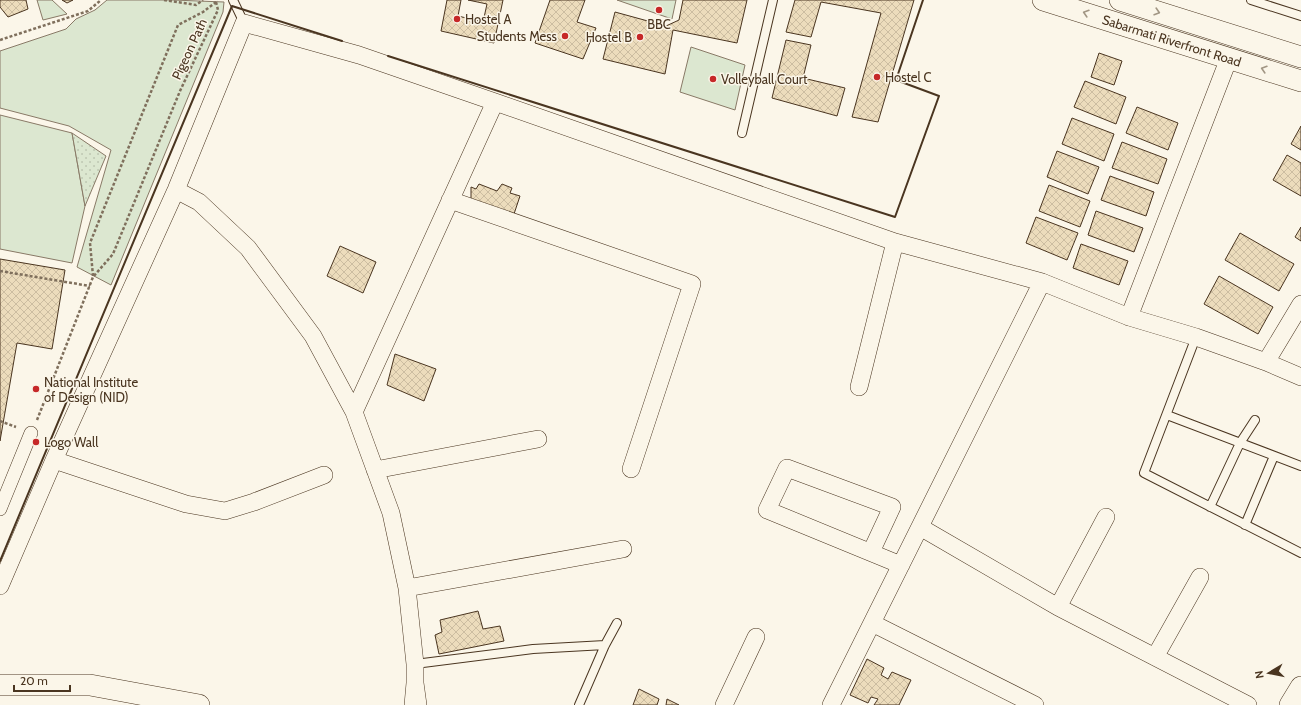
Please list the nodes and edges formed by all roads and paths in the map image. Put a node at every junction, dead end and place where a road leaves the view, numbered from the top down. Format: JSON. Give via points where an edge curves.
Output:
{"nodes":[{"id":1,"x":101,"y":0,"type":"edge"},
{"id":2,"x":164,"y":0,"type":"edge"},
{"id":3,"x":203,"y":0,"type":"edge"},
{"id":4,"x":233,"y":0,"type":"edge"},
{"id":5,"x":773,"y":0,"type":"edge"},
{"id":6,"x":1043,"y":0,"type":"edge"},
{"id":7,"x":1120,"y":0,"type":"edge"},
{"id":8,"x":1251,"y":0,"type":"edge"},
{"id":9,"x":217,"y":1,"type":"edge"},
{"id":10,"x":1301,"y":16,"type":"edge"},
{"id":11,"x":244,"y":23,"type":"junction"},
{"id":12,"x":0,"y":40,"type":"edge"},
{"id":13,"x":1301,"y":57,"type":"edge"},
{"id":14,"x":1229,"y":58,"type":"junction"},
{"id":15,"x":1301,"y":81,"type":"edge"},
{"id":16,"x":495,"y":102,"type":"junction"},
{"id":17,"x":742,"y":133,"type":"dead end"},
{"id":18,"x":176,"y":190,"type":"junction"},
{"id":19,"x":450,"y":200,"type":"junction"},
{"id":20,"x":895,"y":242,"type":"junction"},
{"id":21,"x":0,"y":271,"type":"edge"},
{"id":22,"x":93,"y":277,"type":"junction"},
{"id":23,"x":1042,"y":282,"type":"junction"},
{"id":24,"x":90,"y":286,"type":"junction"},
{"id":25,"x":1301,"y":304,"type":"edge"},
{"id":26,"x":1129,"y":317,"type":"junction"},
{"id":27,"x":1196,"y":337,"type":"junction"},
{"id":28,"x":1266,"y":362,"type":"junction"},
{"id":29,"x":1301,"y":377,"type":"edge"},
{"id":30,"x":859,"y":387,"type":"dead end"},
{"id":31,"x":354,"y":412,"type":"junction"},
{"id":32,"x":1166,"y":415,"type":"junction"},
{"id":33,"x":1255,"y":420,"type":"dead end"},
{"id":34,"x":31,"y":433,"type":"joint"},
{"id":35,"x":538,"y":439,"type":"dead end"},
{"id":36,"x":1240,"y":443,"type":"junction"},
{"id":37,"x":1274,"y":456,"type":"junction"},
{"id":38,"x":54,"y":460,"type":"junction"},
{"id":39,"x":1301,"y":466,"type":"edge"},
{"id":40,"x":631,"y":468,"type":"dead end"},
{"id":41,"x":375,"y":470,"type":"junction"},
{"id":42,"x":324,"y":475,"type":"dead end"},
{"id":43,"x":1210,"y":507,"type":"junction"},
{"id":44,"x":0,"y":509,"type":"edge"},
{"id":45,"x":1106,"y":517,"type":"dead end"},
{"id":46,"x":1245,"y":525,"type":"junction"},
{"id":47,"x":920,"y":527,"type":"junction"},
{"id":48,"x":623,"y":549,"type":"dead end"},
{"id":49,"x":871,"y":552,"type":"junction"},
{"id":50,"x":1301,"y":553,"type":"edge"},
{"id":51,"x":901,"y":564,"type":"junction"},
{"id":52,"x":1200,"y":577,"type":"dead end"},
{"id":53,"x":0,"y":586,"type":"edge"},
{"id":54,"x":407,"y":588,"type":"junction"},
{"id":55,"x":1058,"y":606,"type":"junction"},
{"id":56,"x":617,"y":623,"type":"dead end"},
{"id":57,"x":872,"y":623,"type":"junction"},
{"id":58,"x":756,"y":637,"type":"dead end"},
{"id":59,"x":605,"y":645,"type":"junction"},
{"id":60,"x":1155,"y":657,"type":"junction"},
{"id":61,"x":415,"y":664,"type":"junction"},
{"id":62,"x":415,"y":683,"type":"junction"},
{"id":63,"x":0,"y":685,"type":"edge"},
{"id":64,"x":1301,"y":687,"type":"edge"},
{"id":65,"x":199,"y":705,"type":"edge"},
{"id":66,"x":413,"y":705,"type":"edge"},
{"id":67,"x":418,"y":705,"type":"edge"},
{"id":68,"x":579,"y":705,"type":"edge"},
{"id":69,"x":724,"y":705,"type":"edge"},
{"id":70,"x":831,"y":705,"type":"edge"},
{"id":71,"x":1035,"y":705,"type":"edge"},
{"id":72,"x":1248,"y":705,"type":"edge"},
{"id":73,"x":1290,"y":705,"type":"edge"}],
"edges":[{"from":1,"to":12,"type":"path","via":[[88,11]]},
{"from":2,"to":3,"type":"path","via":[[196,5]]},
{"from":4,"to":11,"type":"lane"},
{"from":5,"to":17,"type":"lane"},
{"from":14,"to":6,"type":"street","name":"Sabarmati Riverfront Road","one_way":true},
{"from":7,"to":13,"type":"street","name":"Sabarmati Riverfront Road","one_way":true},
{"from":8,"to":10,"type":"lane"},
{"from":9,"to":22,"type":"path","name":"Pigeon Path","via":[[218,10],[180,91],[113,254]]},
{"from":9,"to":22,"type":"path","name":"Pigeon Path","via":[[203,12],[178,25],[90,243]]},
{"from":11,"to":16,"type":"street","via":[[359,55]]},
{"from":11,"to":18,"type":"street"},
{"from":15,"to":14,"type":"street","name":"Sabarmati Riverfront Road","one_way":true},
{"from":14,"to":26,"type":"street"},
{"from":16,"to":19,"type":"street"},
{"from":16,"to":20,"type":"street"},
{"from":18,"to":31,"type":"street","via":[[199,202],[248,248],[313,336]]},
{"from":18,"to":38,"type":"street"},
{"from":19,"to":31,"type":"street"},
{"from":19,"to":40,"type":"street","via":[[692,284]]},
{"from":20,"to":23,"type":"street"},
{"from":20,"to":30,"type":"street"},
{"from":21,"to":24,"type":"path"},
{"from":22,"to":24,"type":"path","name":"Pigeon Path"},
{"from":23,"to":26,"type":"street"},
{"from":23,"to":47,"type":"street"},
{"from":24,"to":34,"type":"path","name":"Pigeon Path"},
{"from":25,"to":28,"type":"street"},
{"from":26,"to":27,"type":"street"},
{"from":27,"to":28,"type":"street"},
{"from":27,"to":32,"type":"lane"},
{"from":28,"to":29,"type":"street"},
{"from":31,"to":41,"type":"street"},
{"from":32,"to":36,"type":"lane"},
{"from":32,"to":43,"type":"lane","via":[[1144,473]]},
{"from":33,"to":36,"type":"lane"},
{"from":34,"to":44,"type":"street"},
{"from":35,"to":41,"type":"street"},
{"from":36,"to":37,"type":"lane"},
{"from":36,"to":43,"type":"lane"},
{"from":37,"to":39,"type":"lane"},
{"from":37,"to":46,"type":"lane"},
{"from":38,"to":42,"type":"street","via":[[186,504],[224,511]]},
{"from":38,"to":53,"type":"street"},
{"from":41,"to":54,"type":"street","via":[[391,513]]},
{"from":43,"to":46,"type":"lane"},
{"from":45,"to":55,"type":"street"},
{"from":46,"to":50,"type":"lane"},
{"from":47,"to":51,"type":"street"},
{"from":47,"to":55,"type":"street"},
{"from":48,"to":54,"type":"street"},
{"from":49,"to":49,"type":"street","via":[[767,510],[787,468],[892,507]]},
{"from":49,"to":51,"type":"street"},
{"from":51,"to":57,"type":"street"},
{"from":52,"to":60,"type":"street"},
{"from":54,"to":61,"type":"street"},
{"from":55,"to":60,"type":"street"},
{"from":56,"to":59,"type":"lane"},
{"from":57,"to":70,"type":"street"},
{"from":57,"to":71,"type":"street"},
{"from":58,"to":69,"type":"street"},
{"from":59,"to":61,"type":"lane","via":[[534,649]]},
{"from":59,"to":68,"type":"lane"},
{"from":60,"to":72,"type":"street"},
{"from":61,"to":62,"type":"street"},
{"from":62,"to":66,"type":"street"},
{"from":62,"to":67,"type":"street"},
{"from":63,"to":65,"type":"street","via":[[90,685]]},
{"from":64,"to":73,"type":"street"}]}
